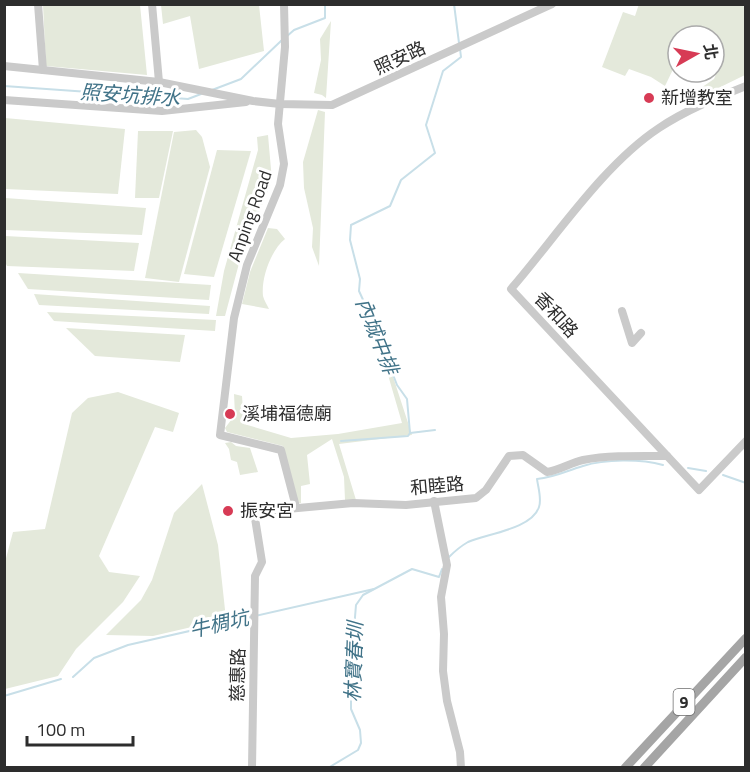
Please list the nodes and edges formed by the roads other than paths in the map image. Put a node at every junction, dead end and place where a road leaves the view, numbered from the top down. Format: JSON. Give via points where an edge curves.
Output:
{"nodes":[{"id":1,"x":38,"y":4,"type":"edge"},
{"id":2,"x":152,"y":4,"type":"edge"},
{"id":3,"x":284,"y":4,"type":"edge"},
{"id":4,"x":552,"y":4,"type":"edge"},
{"id":5,"x":4,"y":66,"type":"edge"},
{"id":6,"x":43,"y":70,"type":"junction"},
{"id":7,"x":159,"y":82,"type":"junction"},
{"id":8,"x":746,"y":86,"type":"edge"},
{"id":9,"x":4,"y":100,"type":"edge"},
{"id":10,"x":253,"y":101,"type":"junction"},
{"id":11,"x":280,"y":104,"type":"junction"},
{"id":12,"x":621,"y":311,"type":"dead end"},
{"id":13,"x":641,"y":333,"type":"dead end"},
{"id":14,"x":746,"y":441,"type":"edge"},
{"id":15,"x":667,"y":456,"type":"junction"},
{"id":16,"x":434,"y":501,"type":"junction"},
{"id":17,"x":296,"y":507,"type":"junction"},
{"id":18,"x":254,"y":512,"type":"joint"},
{"id":19,"x":746,"y":638,"type":"edge"},
{"id":20,"x":746,"y":657,"type":"edge"},
{"id":21,"x":700,"y":685,"type":"junction"},
{"id":22,"x":710,"y":695,"type":"junction"},
{"id":23,"x":252,"y":768,"type":"edge"},
{"id":24,"x":461,"y":768,"type":"edge"},
{"id":25,"x":625,"y":768,"type":"edge"},
{"id":26,"x":644,"y":768,"type":"edge"}],
"edges":[{"from":1,"to":6,"type":"street"},
{"from":2,"to":7,"type":"street"},
{"from":3,"to":11,"type":"street","name":"Anping Road"},
{"from":4,"to":11,"type":"street","name":"照安路","via":[[332,105]]},
{"from":5,"to":6,"type":"street"},
{"from":6,"to":7,"type":"street"},
{"from":7,"to":10,"type":"street"},
{"from":8,"to":15,"type":"street","name":"香和路","via":[[674,119],[624,156],[511,290]]},
{"from":9,"to":10,"type":"street","via":[[162,111]]},
{"from":10,"to":11,"type":"street","name":"照安路"},
{"from":11,"to":17,"type":"street","name":"Anping Road","via":[[278,124],[284,164],[280,185],[247,265],[234,318],[220,435],[281,450]]},
{"from":12,"to":13,"type":"street","via":[[632,343]]},
{"from":14,"to":15,"type":"street","name":"香和路","via":[[699,490]]},
{"from":15,"to":16,"type":"street","name":"和睦路","via":[[580,461],[547,472],[523,455],[509,456],[476,498]]},
{"from":16,"to":17,"type":"street","name":"和睦路"},
{"from":16,"to":24,"type":"street","via":[[447,565],[441,597],[443,671]]},
{"from":17,"to":18,"type":"street","name":"和睦路"},
{"from":18,"to":23,"type":"street","name":"慈惠路","via":[[262,562],[255,576]]},
{"from":19,"to":21,"type":"main road","number":"9"},
{"from":20,"to":22,"type":"main road","number":"9"},
{"from":21,"to":22,"type":"main road"},
{"from":21,"to":25,"type":"main road","number":"9"},
{"from":22,"to":26,"type":"main road","number":"9"}]}
